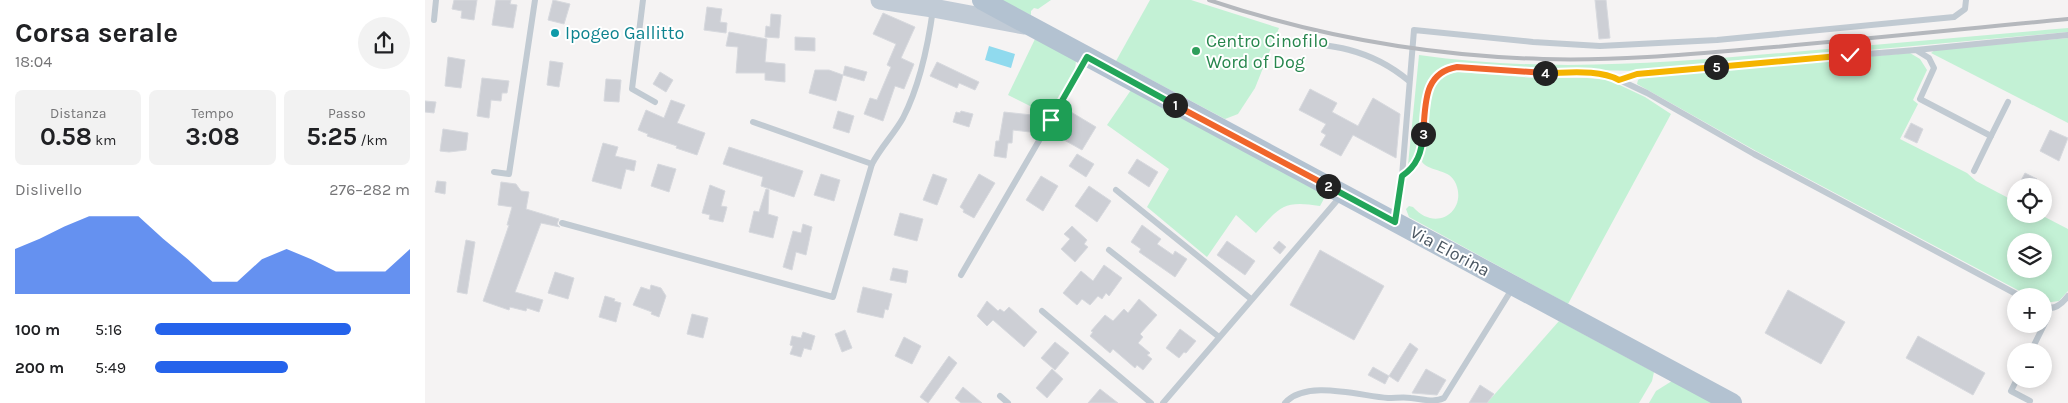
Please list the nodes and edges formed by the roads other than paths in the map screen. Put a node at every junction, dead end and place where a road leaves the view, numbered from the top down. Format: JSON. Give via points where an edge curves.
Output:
{"nodes":[{"id":1,"x":436,"y":0,"type":"edge"},
{"id":2,"x":535,"y":0,"type":"edge"},
{"id":3,"x":643,"y":0,"type":"edge"},
{"id":4,"x":880,"y":0,"type":"edge"},
{"id":5,"x":982,"y":0,"type":"edge"},
{"id":6,"x":1966,"y":0,"type":"edge"},
{"id":7,"x":933,"y":8,"type":"junction"},
{"id":8,"x":434,"y":20,"type":"dead end"},
{"id":9,"x":1032,"y":27,"type":"junction"},
{"id":10,"x":2068,"y":35,"type":"edge"},
{"id":11,"x":1280,"y":41,"type":"dead end"},
{"id":12,"x":1916,"y":50,"type":"junction"},
{"id":13,"x":1087,"y":57,"type":"junction"},
{"id":14,"x":1619,"y":80,"type":"junction"},
{"id":15,"x":1409,"y":81,"type":"junction"},
{"id":16,"x":655,"y":102,"type":"dead end"},
{"id":17,"x":2008,"y":102,"type":"dead end"},
{"id":18,"x":753,"y":122,"type":"dead end"},
{"id":19,"x":1991,"y":136,"type":"junction"},
{"id":20,"x":873,"y":164,"type":"junction"},
{"id":21,"x":1974,"y":171,"type":"dead end"},
{"id":22,"x":494,"y":172,"type":"dead end"},
{"id":23,"x":1402,"y":176,"type":"junction"},
{"id":24,"x":1116,"y":190,"type":"dead end"},
{"id":25,"x":1342,"y":194,"type":"junction"},
{"id":26,"x":1395,"y":222,"type":"junction"},
{"id":27,"x":562,"y":223,"type":"dead end"},
{"id":28,"x":1109,"y":250,"type":"dead end"},
{"id":29,"x":961,"y":275,"type":"dead end"},
{"id":30,"x":1514,"y":286,"type":"junction"},
{"id":31,"x":2007,"y":289,"type":"edge"},
{"id":32,"x":2068,"y":296,"type":"edge"},
{"id":33,"x":1251,"y":299,"type":"junction"},
{"id":34,"x":2052,"y":306,"type":"edge"},
{"id":35,"x":1042,"y":311,"type":"dead end"},
{"id":36,"x":1219,"y":337,"type":"junction"},
{"id":37,"x":2012,"y":388,"type":"edge"},
{"id":38,"x":1000,"y":396,"type":"dead end"},
{"id":39,"x":2030,"y":401,"type":"dead end"},
{"id":40,"x":1008,"y":403,"type":"edge"},
{"id":41,"x":1151,"y":403,"type":"edge"},
{"id":42,"x":1163,"y":403,"type":"edge"},
{"id":43,"x":1285,"y":403,"type":"edge"},
{"id":44,"x":1733,"y":403,"type":"edge"}],
"edges":[{"from":1,"to":8,"type":"lane"},
{"from":2,"to":22,"type":"lane","via":[[509,174]]},
{"from":3,"to":16,"type":"lane","via":[[632,89]]},
{"from":4,"to":7,"type":"street"},
{"from":5,"to":9,"type":"main road","name":"Via Elorina"},
{"from":6,"to":15,"type":"lane","via":[[1965,9],[1954,16],[1717,40],[1584,46],[1414,30]]},
{"from":7,"to":9,"type":"street"},
{"from":7,"to":20,"type":"lane","via":[[922,67],[904,117]]},
{"from":9,"to":13,"type":"main road","name":"Via Elorina"},
{"from":10,"to":12,"type":"lane"},
{"from":11,"to":15,"type":"lane","via":[[1324,44],[1367,55],[1394,68]]},
{"from":12,"to":14,"type":"lane","via":[[1669,70]]},
{"from":12,"to":19,"type":"lane","via":[[1929,58],[1934,68],[1920,99]]},
{"from":13,"to":25,"type":"main road","name":"Via Elorina"},
{"from":13,"to":29,"type":"lane"},
{"from":14,"to":23,"type":"lane","via":[[1588,73],[1533,74],[1457,67],[1447,69],[1438,74],[1431,84],[1421,152],[1415,164]]},
{"from":14,"to":31,"type":"lane"},
{"from":15,"to":23,"type":"lane"},
{"from":17,"to":19,"type":"lane"},
{"from":18,"to":20,"type":"lane"},
{"from":19,"to":21,"type":"lane"},
{"from":20,"to":27,"type":"lane","via":[[833,296]]},
{"from":23,"to":26,"type":"lane"},
{"from":24,"to":33,"type":"lane"},
{"from":25,"to":26,"type":"main road","name":"Via Elorina"},
{"from":25,"to":33,"type":"lane"},
{"from":26,"to":30,"type":"main road","name":"Via Elorina"},
{"from":28,"to":36,"type":"lane"},
{"from":30,"to":43,"type":"lane","via":[[1440,401],[1319,390],[1297,394]]},
{"from":30,"to":44,"type":"main road","name":"Via Elorina"},
{"from":32,"to":34,"type":"lane"},
{"from":33,"to":36,"type":"lane"},
{"from":35,"to":41,"type":"lane"},
{"from":36,"to":42,"type":"lane"},
{"from":37,"to":39,"type":"lane","via":[[2011,391]]},
{"from":38,"to":40,"type":"lane"}]}
